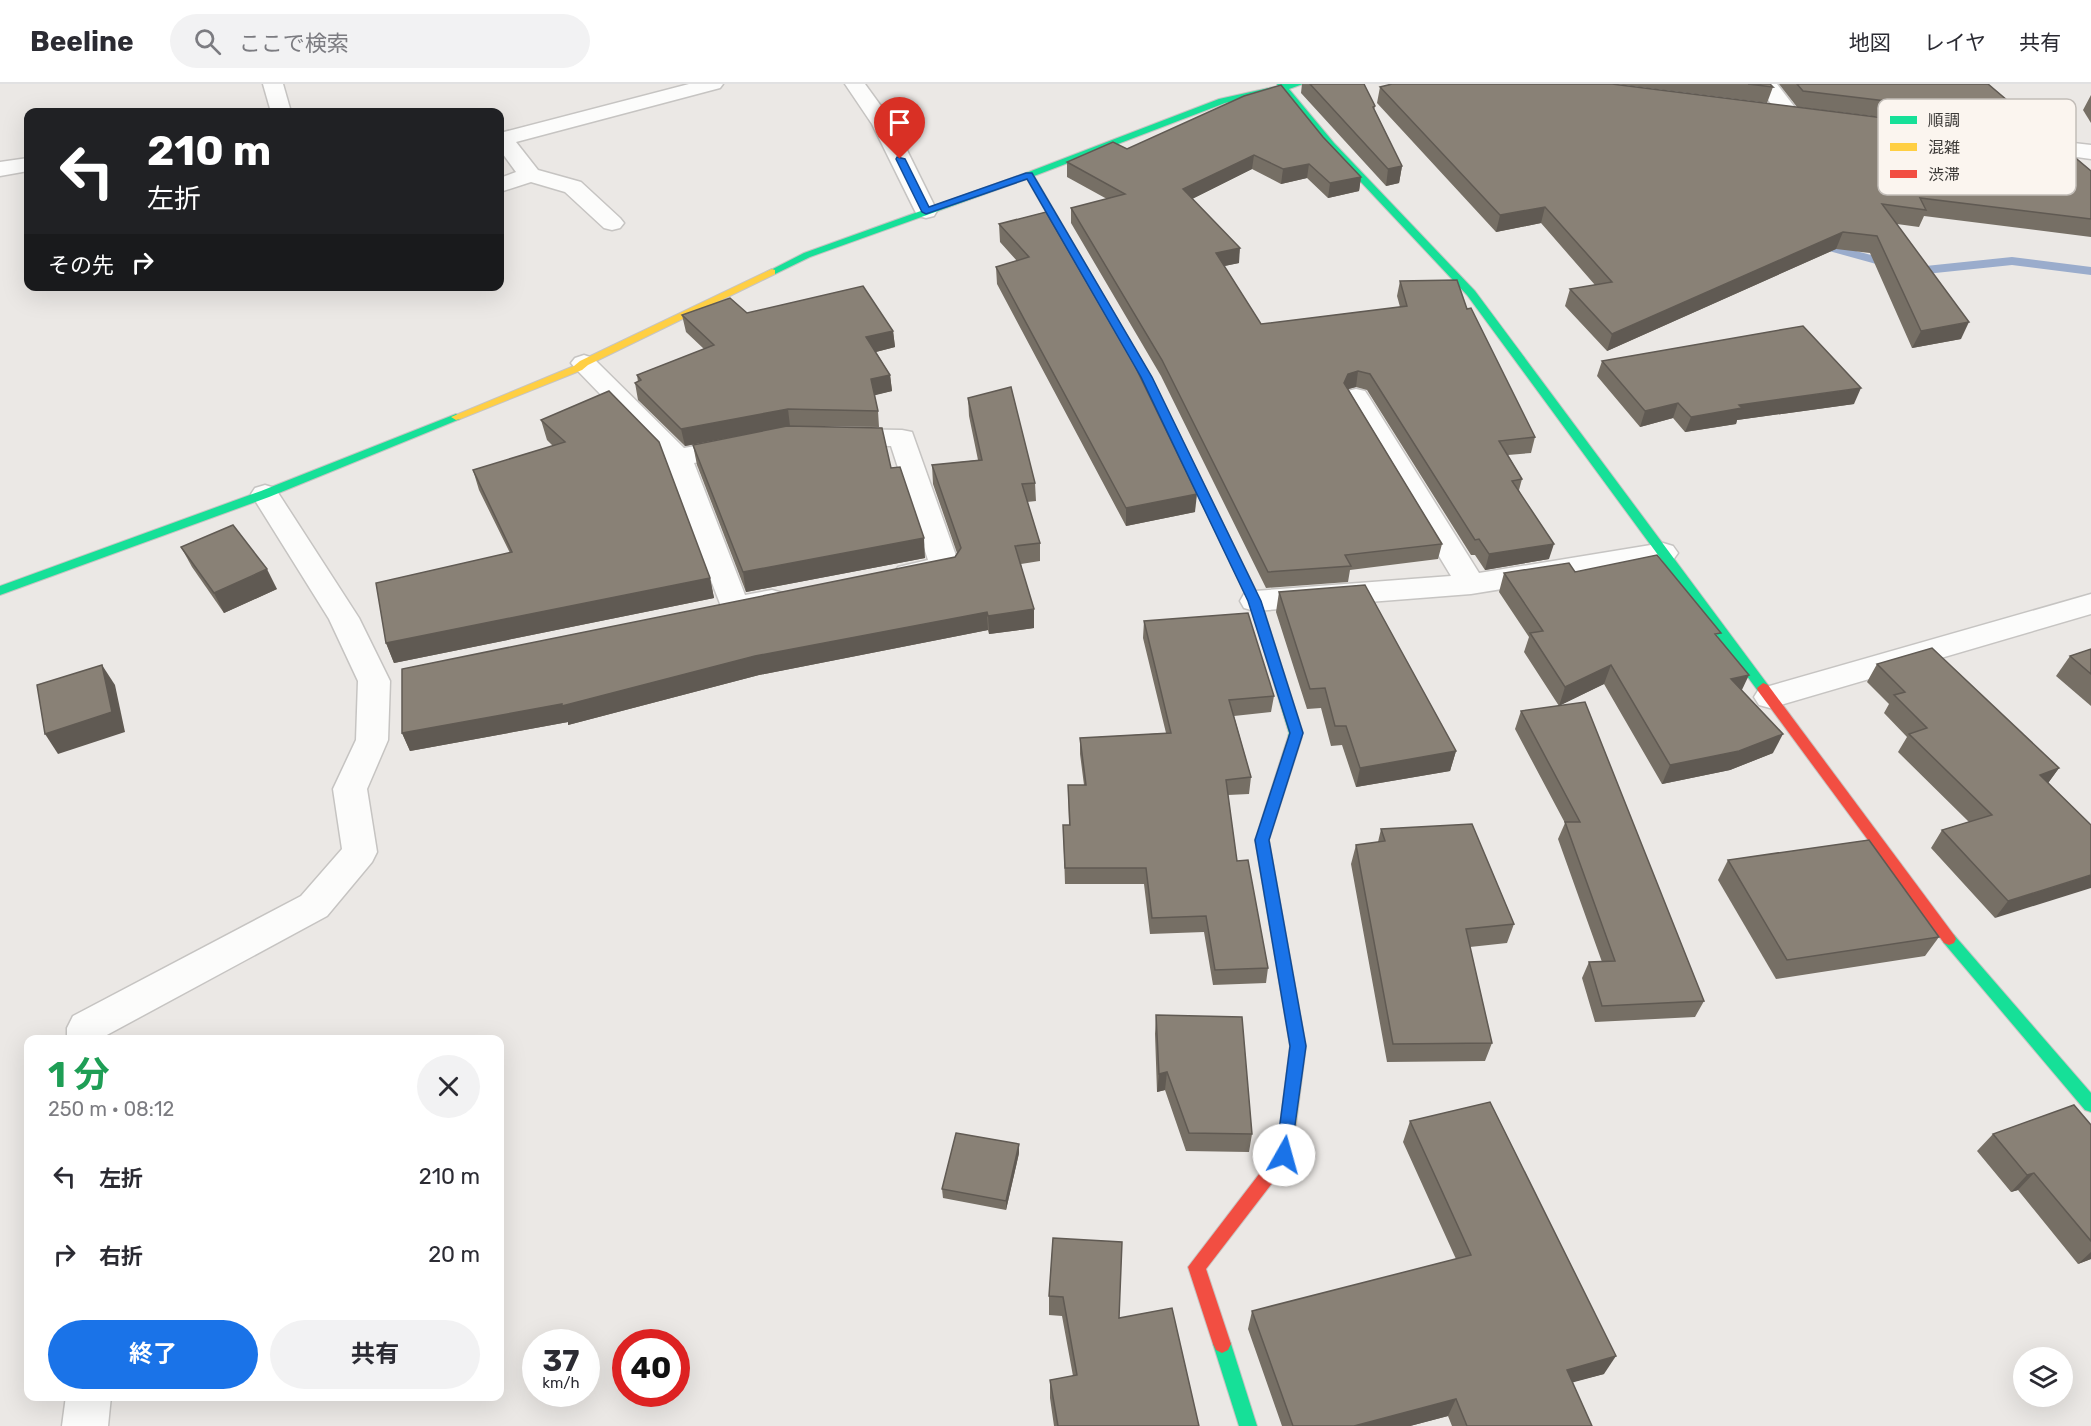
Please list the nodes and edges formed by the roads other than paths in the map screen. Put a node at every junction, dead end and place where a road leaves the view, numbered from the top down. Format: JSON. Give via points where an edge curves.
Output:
{"nodes":[{"id":1,"x":273,"y":84,"type":"edge"},
{"id":2,"x":713,"y":84,"type":"edge"},
{"id":3,"x":855,"y":84,"type":"edge"},
{"id":4,"x":1299,"y":84,"type":"edge"},
{"id":5,"x":1766,"y":84,"type":"edge"},
{"id":6,"x":1283,"y":85,"type":"edge"},
{"id":7,"x":280,"y":108,"type":"edge"},
{"id":8,"x":1766,"y":111,"type":"edge"},
{"id":9,"x":1789,"y":114,"type":"junction"},
{"id":10,"x":1812,"y":117,"type":"edge"},
{"id":11,"x":504,"y":138,"type":"edge"},
{"id":12,"x":504,"y":142,"type":"edge"},
{"id":13,"x":2076,"y":150,"type":"edge"},
{"id":14,"x":2091,"y":152,"type":"edge"},
{"id":15,"x":24,"y":166,"type":"edge"},
{"id":16,"x":0,"y":169,"type":"edge"},
{"id":17,"x":530,"y":175,"type":"junction"},
{"id":18,"x":1029,"y":175,"type":"junction"},
{"id":19,"x":504,"y":184,"type":"edge"},
{"id":20,"x":926,"y":212,"type":"junction"},
{"id":21,"x":612,"y":223,"type":"dead end"},
{"id":22,"x":584,"y":363,"type":"junction"},
{"id":23,"x":1356,"y":397,"type":"edge"},
{"id":24,"x":812,"y":436,"type":"edge"},
{"id":25,"x":767,"y":440,"type":"edge"},
{"id":26,"x":678,"y":458,"type":"junction"},
{"id":27,"x":265,"y":494,"type":"junction"},
{"id":28,"x":1663,"y":553,"type":"junction"},
{"id":29,"x":886,"y":578,"type":"edge"},
{"id":30,"x":1471,"y":584,"type":"junction"},
{"id":31,"x":0,"y":591,"type":"edge"},
{"id":32,"x":793,"y":596,"type":"edge"},
{"id":33,"x":1255,"y":601,"type":"junction"},
{"id":34,"x":2091,"y":604,"type":"edge"},
{"id":35,"x":1770,"y":697,"type":"junction"},
{"id":36,"x":86,"y":1035,"type":"edge"},
{"id":37,"x":2091,"y":1105,"type":"edge"},
{"id":38,"x":88,"y":1401,"type":"edge"},
{"id":39,"x":85,"y":1426,"type":"edge"},
{"id":40,"x":1248,"y":1426,"type":"edge"}],
"edges":[{"from":1,"to":7,"type":"street"},
{"from":2,"to":11,"type":"street"},
{"from":3,"to":20,"type":"street","via":[[883,124]]},
{"from":4,"to":6,"type":"street"},
{"from":5,"to":9,"type":"street"},
{"from":6,"to":18,"type":"street","via":[[1222,100]]},
{"from":6,"to":28,"type":"street","via":[[1331,145],[1471,293]]},
{"from":8,"to":9,"type":"street"},
{"from":9,"to":10,"type":"street"},
{"from":12,"to":17,"type":"street"},
{"from":13,"to":14,"type":"street"},
{"from":15,"to":16,"type":"street"},
{"from":17,"to":19,"type":"street"},
{"from":17,"to":21,"type":"street","via":[[573,187]]},
{"from":18,"to":20,"type":"street"},
{"from":18,"to":33,"type":"street","via":[[1146,377]]},
{"from":20,"to":22,"type":"street","via":[[807,255]]},
{"from":22,"to":26,"type":"street"},
{"from":22,"to":27,"type":"street"},
{"from":23,"to":30,"type":"street"},
{"from":24,"to":29,"type":"street","via":[[902,438],[945,567]]},
{"from":25,"to":26,"type":"street"},
{"from":26,"to":32,"type":"street","via":[[723,609]]},
{"from":27,"to":31,"type":"street"},
{"from":27,"to":36,"type":"street","via":[[386,679],[372,740],[350,789],[360,852],[314,906],[86,1028]]},
{"from":28,"to":30,"type":"street"},
{"from":28,"to":35,"type":"street"},
{"from":30,"to":33,"type":"street"},
{"from":33,"to":40,"type":"street","via":[[1296,733],[1262,840],[1298,1046],[1284,1155],[1197,1267]]},
{"from":34,"to":35,"type":"street"},
{"from":35,"to":37,"type":"street","via":[[1957,950]]},
{"from":38,"to":39,"type":"street"}]}
